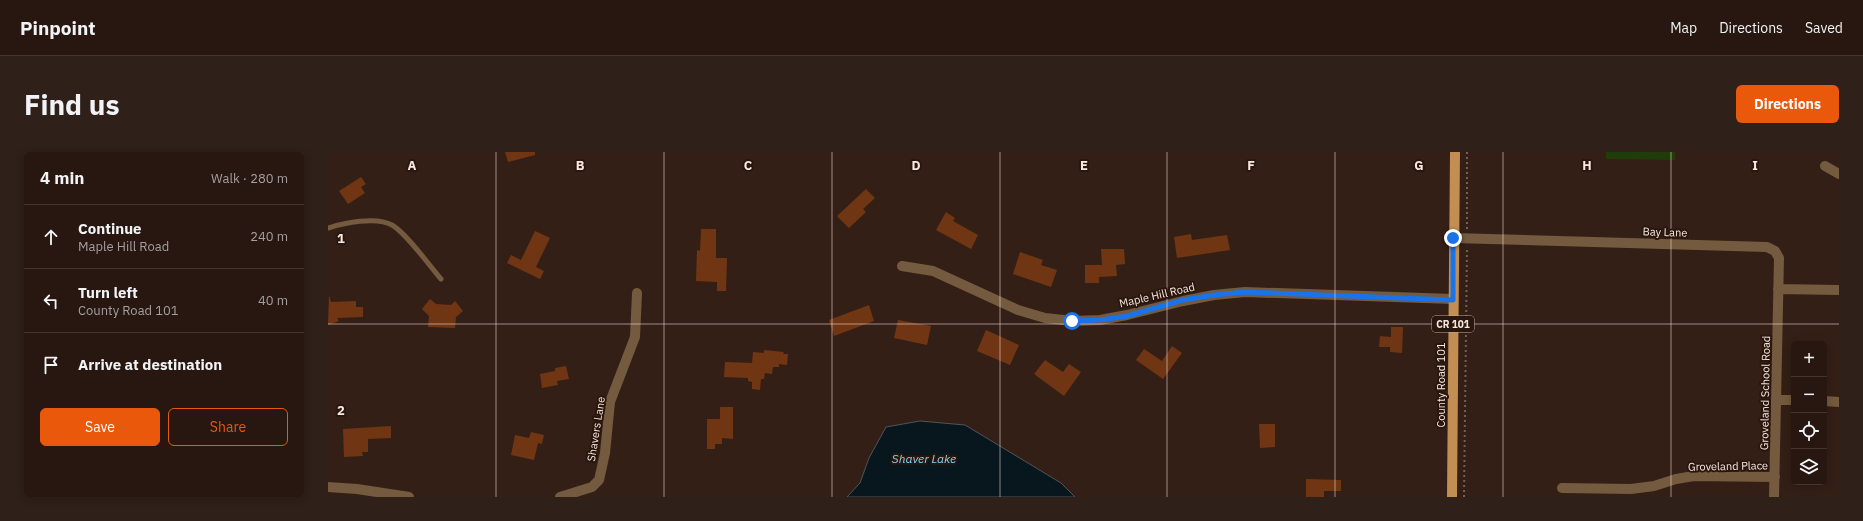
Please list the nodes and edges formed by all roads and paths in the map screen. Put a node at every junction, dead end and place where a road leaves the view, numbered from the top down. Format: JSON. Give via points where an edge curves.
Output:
{"nodes":[{"id":1,"x":1455,"y":152,"type":"edge"},
{"id":2,"x":1467,"y":152,"type":"edge"},
{"id":3,"x":1825,"y":166,"type":"dead end"},
{"id":4,"x":1839,"y":174,"type":"edge"},
{"id":5,"x":328,"y":228,"type":"edge"},
{"id":6,"x":1453,"y":238,"type":"junction"},
{"id":7,"x":1467,"y":238,"type":"junction"},
{"id":8,"x":902,"y":266,"type":"dead end"},
{"id":9,"x":441,"y":279,"type":"dead end"},
{"id":10,"x":1778,"y":289,"type":"junction"},
{"id":11,"x":1839,"y":290,"type":"edge"},
{"id":12,"x":637,"y":293,"type":"dead end"},
{"id":13,"x":1453,"y":300,"type":"junction"},
{"id":14,"x":1776,"y":400,"type":"junction"},
{"id":15,"x":1791,"y":400,"type":"edge"},
{"id":16,"x":1827,"y":401,"type":"edge"},
{"id":17,"x":1839,"y":402,"type":"edge"},
{"id":18,"x":1775,"y":477,"type":"junction"},
{"id":19,"x":328,"y":486,"type":"edge"},
{"id":20,"x":1562,"y":488,"type":"dead end"},
{"id":21,"x":409,"y":497,"type":"edge"},
{"id":22,"x":560,"y":497,"type":"edge"},
{"id":23,"x":1452,"y":497,"type":"edge"},
{"id":24,"x":1464,"y":497,"type":"edge"},
{"id":25,"x":1774,"y":497,"type":"edge"}],
"edges":[{"from":1,"to":6,"type":"main road","name":"County Road 101","number":"CR 101"},
{"from":2,"to":7,"type":"path"},
{"from":3,"to":4,"type":"street"},
{"from":5,"to":9,"type":"lane","via":[[366,221],[380,221],[392,225],[415,247]]},
{"from":6,"to":7,"type":"street","name":"Bay Lane"},
{"from":6,"to":13,"type":"main road","name":"County Road 101","number":"CR 101"},
{"from":7,"to":10,"type":"street","name":"Bay Lane","via":[[1767,247],[1775,251],[1779,258]]},
{"from":7,"to":24,"type":"path"},
{"from":8,"to":13,"type":"street","name":"Maple Hill Road","via":[[933,271],[1018,310],[1045,318],[1072,321],[1127,316],[1183,300],[1245,292]]},
{"from":10,"to":11,"type":"street"},
{"from":10,"to":14,"type":"street","name":"Groveland School Road"},
{"from":12,"to":22,"type":"street","name":"Shavers Lane","via":[[634,337],[610,402],[605,453],[599,480],[592,487]]},
{"from":13,"to":23,"type":"main road","name":"County Road 101","number":"CR 101"},
{"from":14,"to":15,"type":"street"},
{"from":14,"to":18,"type":"street","name":"Groveland School Road"},
{"from":16,"to":17,"type":"street"},
{"from":18,"to":20,"type":"street","name":"Groveland Place","via":[[1694,476],[1631,490]]},
{"from":18,"to":25,"type":"street","name":"Groveland School Road"},
{"from":19,"to":21,"type":"street"}]}
